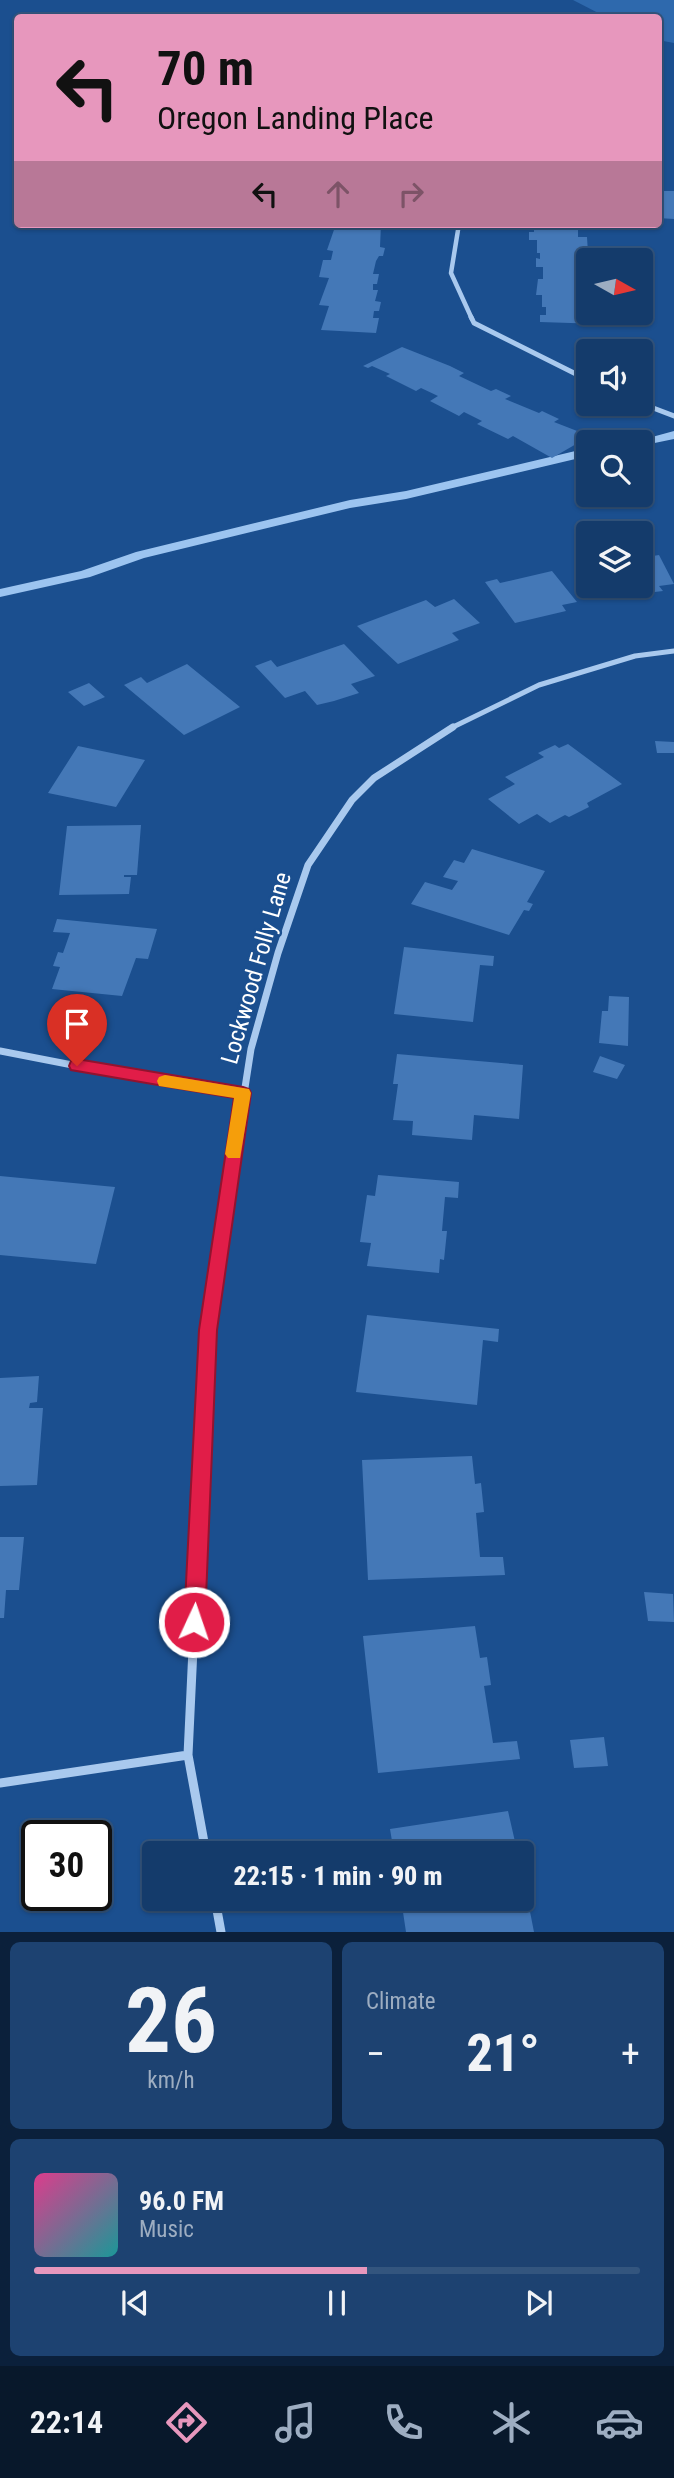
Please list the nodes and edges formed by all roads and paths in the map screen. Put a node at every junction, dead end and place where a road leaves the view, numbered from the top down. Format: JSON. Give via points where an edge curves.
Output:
{"nodes":[{"id":1,"x":458,"y":228,"type":"edge"},
{"id":2,"x":576,"y":374,"type":"edge"},
{"id":3,"x":653,"y":408,"type":"edge"},
{"id":4,"x":674,"y":416,"type":"edge"},
{"id":5,"x":674,"y":651,"type":"edge"},
{"id":6,"x":0,"y":1051,"type":"edge"},
{"id":7,"x":243,"y":1093,"type":"junction"},
{"id":8,"x":188,"y":1755,"type":"junction"},
{"id":9,"x":0,"y":1783,"type":"edge"},
{"id":10,"x":204,"y":1841,"type":"edge"},
{"id":11,"x":217,"y":1911,"type":"edge"},
{"id":12,"x":220,"y":1932,"type":"edge"}],
"edges":[{"from":1,"to":2,"type":"street","via":[[451,273],[474,323]]},
{"from":3,"to":4,"type":"street"},
{"from":5,"to":7,"type":"street","name":"Lockwood Folly Lane","via":[[635,656],[539,685],[442,732],[374,778],[352,800],[308,865],[278,953]]},
{"from":6,"to":7,"type":"street"},
{"from":7,"to":8,"type":"street","name":"Lockwood Folly Lane","via":[[208,1330]]},
{"from":8,"to":9,"type":"street"},
{"from":8,"to":10,"type":"street","name":"Lockwood Folly Lane"},
{"from":11,"to":12,"type":"street"}]}
